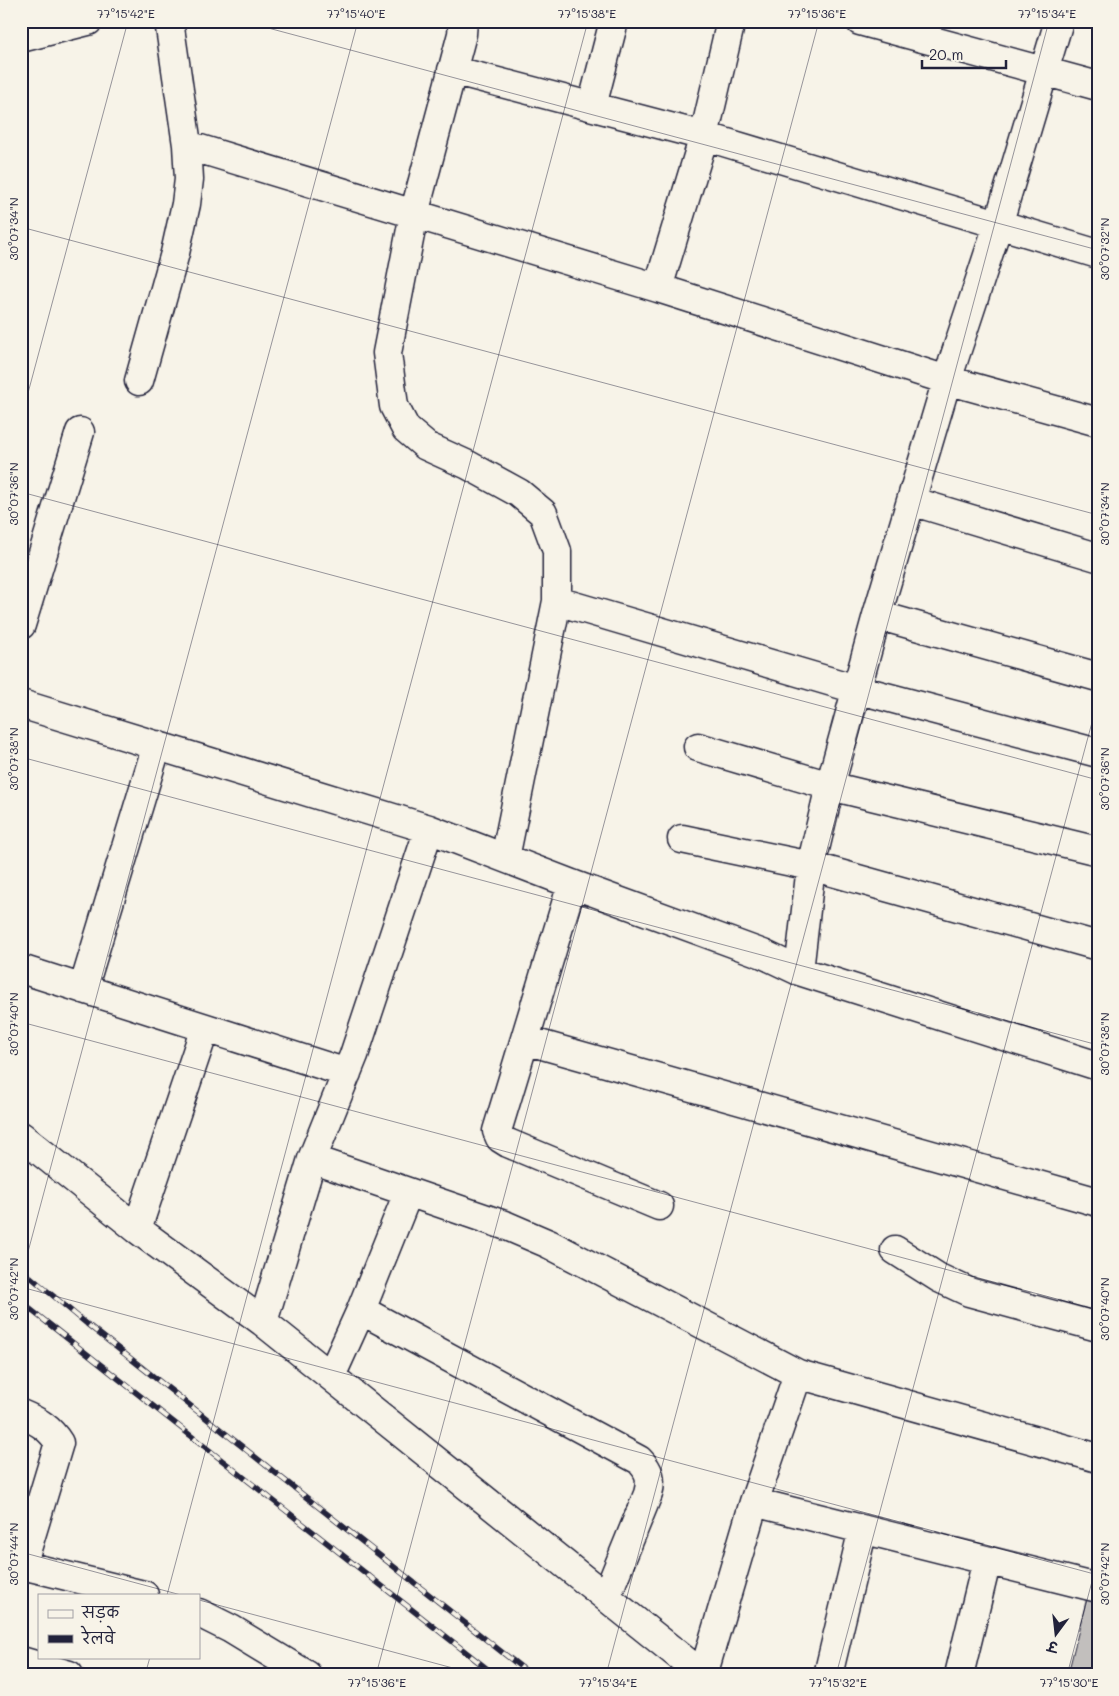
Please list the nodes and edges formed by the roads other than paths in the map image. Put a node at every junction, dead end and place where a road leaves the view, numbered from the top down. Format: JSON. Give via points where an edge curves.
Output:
{"nodes":[{"id":1,"x":88,"y":21,"type":"edge"},
{"id":2,"x":169,"y":21,"type":"edge"},
{"id":3,"x":463,"y":21,"type":"edge"},
{"id":4,"x":614,"y":21,"type":"edge"},
{"id":5,"x":731,"y":21,"type":"edge"},
{"id":6,"x":860,"y":21,"type":"edge"},
{"id":7,"x":1059,"y":21,"type":"edge"},
{"id":8,"x":22,"y":40,"type":"edge"},
{"id":9,"x":452,"y":70,"type":"junction"},
{"id":10,"x":1044,"y":71,"type":"junction"},
{"id":11,"x":1098,"y":86,"type":"edge"},
{"id":12,"x":592,"y":106,"type":"junction"},
{"id":13,"x":704,"y":136,"type":"junction"},
{"id":14,"x":186,"y":145,"type":"junction"},
{"id":15,"x":414,"y":214,"type":"junction"},
{"id":16,"x":998,"y":225,"type":"junction"},
{"id":17,"x":1098,"y":254,"type":"edge"},
{"id":18,"x":658,"y":288,"type":"junction"},
{"id":19,"x":948,"y":380,"type":"junction"},
{"id":20,"x":139,"y":381,"type":"dead end"},
{"id":21,"x":1098,"y":422,"type":"edge"},
{"id":22,"x":80,"y":432,"type":"dead end"},
{"id":23,"x":911,"y":501,"type":"junction"},
{"id":24,"x":1097,"y":557,"type":"edge"},
{"id":25,"x":557,"y":601,"type":"junction"},
{"id":26,"x":877,"y":615,"type":"junction"},
{"id":27,"x":21,"y":625,"type":"edge"},
{"id":28,"x":1098,"y":677,"type":"edge"},
{"id":29,"x":856,"y":689,"type":"junction"},
{"id":30,"x":21,"y":704,"type":"edge"},
{"id":31,"x":157,"y":746,"type":"junction"},
{"id":32,"x":698,"y":747,"type":"dead end"},
{"id":33,"x":1098,"y":752,"type":"edge"},
{"id":34,"x":830,"y":786,"type":"junction"},
{"id":35,"x":430,"y":829,"type":"junction"},
{"id":36,"x":682,"y":839,"type":"dead end"},
{"id":37,"x":1098,"y":851,"type":"edge"},
{"id":38,"x":505,"y":858,"type":"junction"},
{"id":39,"x":812,"y":866,"type":"junction"},
{"id":40,"x":572,"y":884,"type":"junction"},
{"id":41,"x":1098,"y":946,"type":"edge"},
{"id":42,"x":21,"y":970,"type":"edge"},
{"id":43,"x":799,"y":971,"type":"junction"},
{"id":44,"x":83,"y":989,"type":"junction"},
{"id":45,"x":205,"y":1028,"type":"junction"},
{"id":46,"x":525,"y":1040,"type":"junction"},
{"id":47,"x":1098,"y":1066,"type":"edge"},
{"id":48,"x":347,"y":1073,"type":"junction"},
{"id":49,"x":21,"y":1136,"type":"edge"},
{"id":50,"x":312,"y":1159,"type":"junction"},
{"id":51,"x":408,"y":1193,"type":"junction"},
{"id":52,"x":1098,"y":1202,"type":"edge"},
{"id":53,"x":660,"y":1206,"type":"dead end"},
{"id":54,"x":137,"y":1229,"type":"junction"},
{"id":55,"x":895,"y":1250,"type":"dead end"},
{"id":56,"x":362,"y":1310,"type":"junction"},
{"id":57,"x":263,"y":1322,"type":"junction"},
{"id":58,"x":1098,"y":1328,"type":"edge"},
{"id":59,"x":798,"y":1374,"type":"junction"},
{"id":60,"x":331,"y":1376,"type":"junction"},
{"id":61,"x":21,"y":1414,"type":"edge"},
{"id":62,"x":1098,"y":1458,"type":"edge"},
{"id":63,"x":754,"y":1502,"type":"junction"},
{"id":64,"x":863,"y":1529,"type":"junction"},
{"id":65,"x":987,"y":1560,"type":"junction"},
{"id":66,"x":22,"y":1567,"type":"edge"},
{"id":67,"x":1098,"y":1588,"type":"edge"},
{"id":68,"x":140,"y":1594,"type":"edge"},
{"id":69,"x":606,"y":1597,"type":"junction"},
{"id":70,"x":200,"y":1614,"type":"edge"},
{"id":71,"x":21,"y":1661,"type":"edge"},
{"id":72,"x":69,"y":1675,"type":"edge"},
{"id":73,"x":307,"y":1675,"type":"edge"},
{"id":74,"x":703,"y":1675,"type":"edge"},
{"id":75,"x":828,"y":1675,"type":"edge"},
{"id":76,"x":958,"y":1675,"type":"edge"}],
"edges":[{"from":1,"to":8,"type":"street"},
{"from":2,"to":14,"type":"street"},
{"from":3,"to":9,"type":"street"},
{"from":4,"to":12,"type":"street"},
{"from":5,"to":13,"type":"street"},
{"from":6,"to":10,"type":"street"},
{"from":7,"to":10,"type":"street"},
{"from":9,"to":12,"type":"street"},
{"from":9,"to":15,"type":"street"},
{"from":10,"to":11,"type":"street"},
{"from":10,"to":16,"type":"street"},
{"from":12,"to":13,"type":"street"},
{"from":13,"to":16,"type":"street"},
{"from":13,"to":18,"type":"street"},
{"from":14,"to":15,"type":"street"},
{"from":14,"to":20,"type":"street","via":[[186,204]]},
{"from":15,"to":18,"type":"street"},
{"from":15,"to":25,"type":"street","via":[[387,353],[394,406],[406,429],[426,446],[519,493],[543,513],[558,551]]},
{"from":16,"to":17,"type":"street"},
{"from":16,"to":19,"type":"street"},
{"from":18,"to":19,"type":"street"},
{"from":19,"to":21,"type":"street"},
{"from":19,"to":23,"type":"street"},
{"from":22,"to":27,"type":"street"},
{"from":23,"to":24,"type":"street"},
{"from":23,"to":26,"type":"street"},
{"from":25,"to":29,"type":"street"},
{"from":25,"to":38,"type":"street"},
{"from":26,"to":28,"type":"street"},
{"from":26,"to":29,"type":"street"},
{"from":29,"to":33,"type":"street"},
{"from":29,"to":34,"type":"street"},
{"from":30,"to":31,"type":"street"},
{"from":31,"to":35,"type":"street"},
{"from":31,"to":44,"type":"street"},
{"from":32,"to":34,"type":"street"},
{"from":34,"to":37,"type":"street"},
{"from":34,"to":39,"type":"street"},
{"from":35,"to":38,"type":"street"},
{"from":35,"to":48,"type":"street"},
{"from":36,"to":39,"type":"street"},
{"from":38,"to":40,"type":"street"},
{"from":39,"to":41,"type":"street"},
{"from":39,"to":43,"type":"street"},
{"from":40,"to":43,"type":"street","via":[[763,954]]},
{"from":40,"to":46,"type":"street"},
{"from":42,"to":44,"type":"street"},
{"from":43,"to":47,"type":"street"},
{"from":44,"to":45,"type":"street"},
{"from":45,"to":48,"type":"street"},
{"from":45,"to":54,"type":"street"},
{"from":46,"to":52,"type":"street"},
{"from":46,"to":53,"type":"street","via":[[497,1131],[500,1138]]},
{"from":48,"to":50,"type":"street"},
{"from":49,"to":54,"type":"street"},
{"from":50,"to":51,"type":"street"},
{"from":50,"to":57,"type":"street"},
{"from":51,"to":56,"type":"street"},
{"from":51,"to":59,"type":"street","via":[[507,1226],[549,1244]]},
{"from":54,"to":57,"type":"street"},
{"from":55,"to":58,"type":"street","via":[[939,1278],[969,1292]]},
{"from":56,"to":60,"type":"street"},
{"from":56,"to":69,"type":"street","via":[[639,1460],[649,1470],[651,1483],[648,1494]]},
{"from":57,"to":60,"type":"street"},
{"from":59,"to":62,"type":"street"},
{"from":59,"to":63,"type":"street"},
{"from":60,"to":69,"type":"street"},
{"from":61,"to":66,"type":"street","via":[[52,1432],[59,1443]]},
{"from":63,"to":64,"type":"street"},
{"from":63,"to":74,"type":"street"},
{"from":64,"to":65,"type":"street"},
{"from":64,"to":75,"type":"street"},
{"from":65,"to":67,"type":"street"},
{"from":65,"to":76,"type":"street"},
{"from":66,"to":68,"type":"street"},
{"from":69,"to":74,"type":"street"},
{"from":70,"to":73,"type":"street"},
{"from":71,"to":72,"type":"street"}]}
